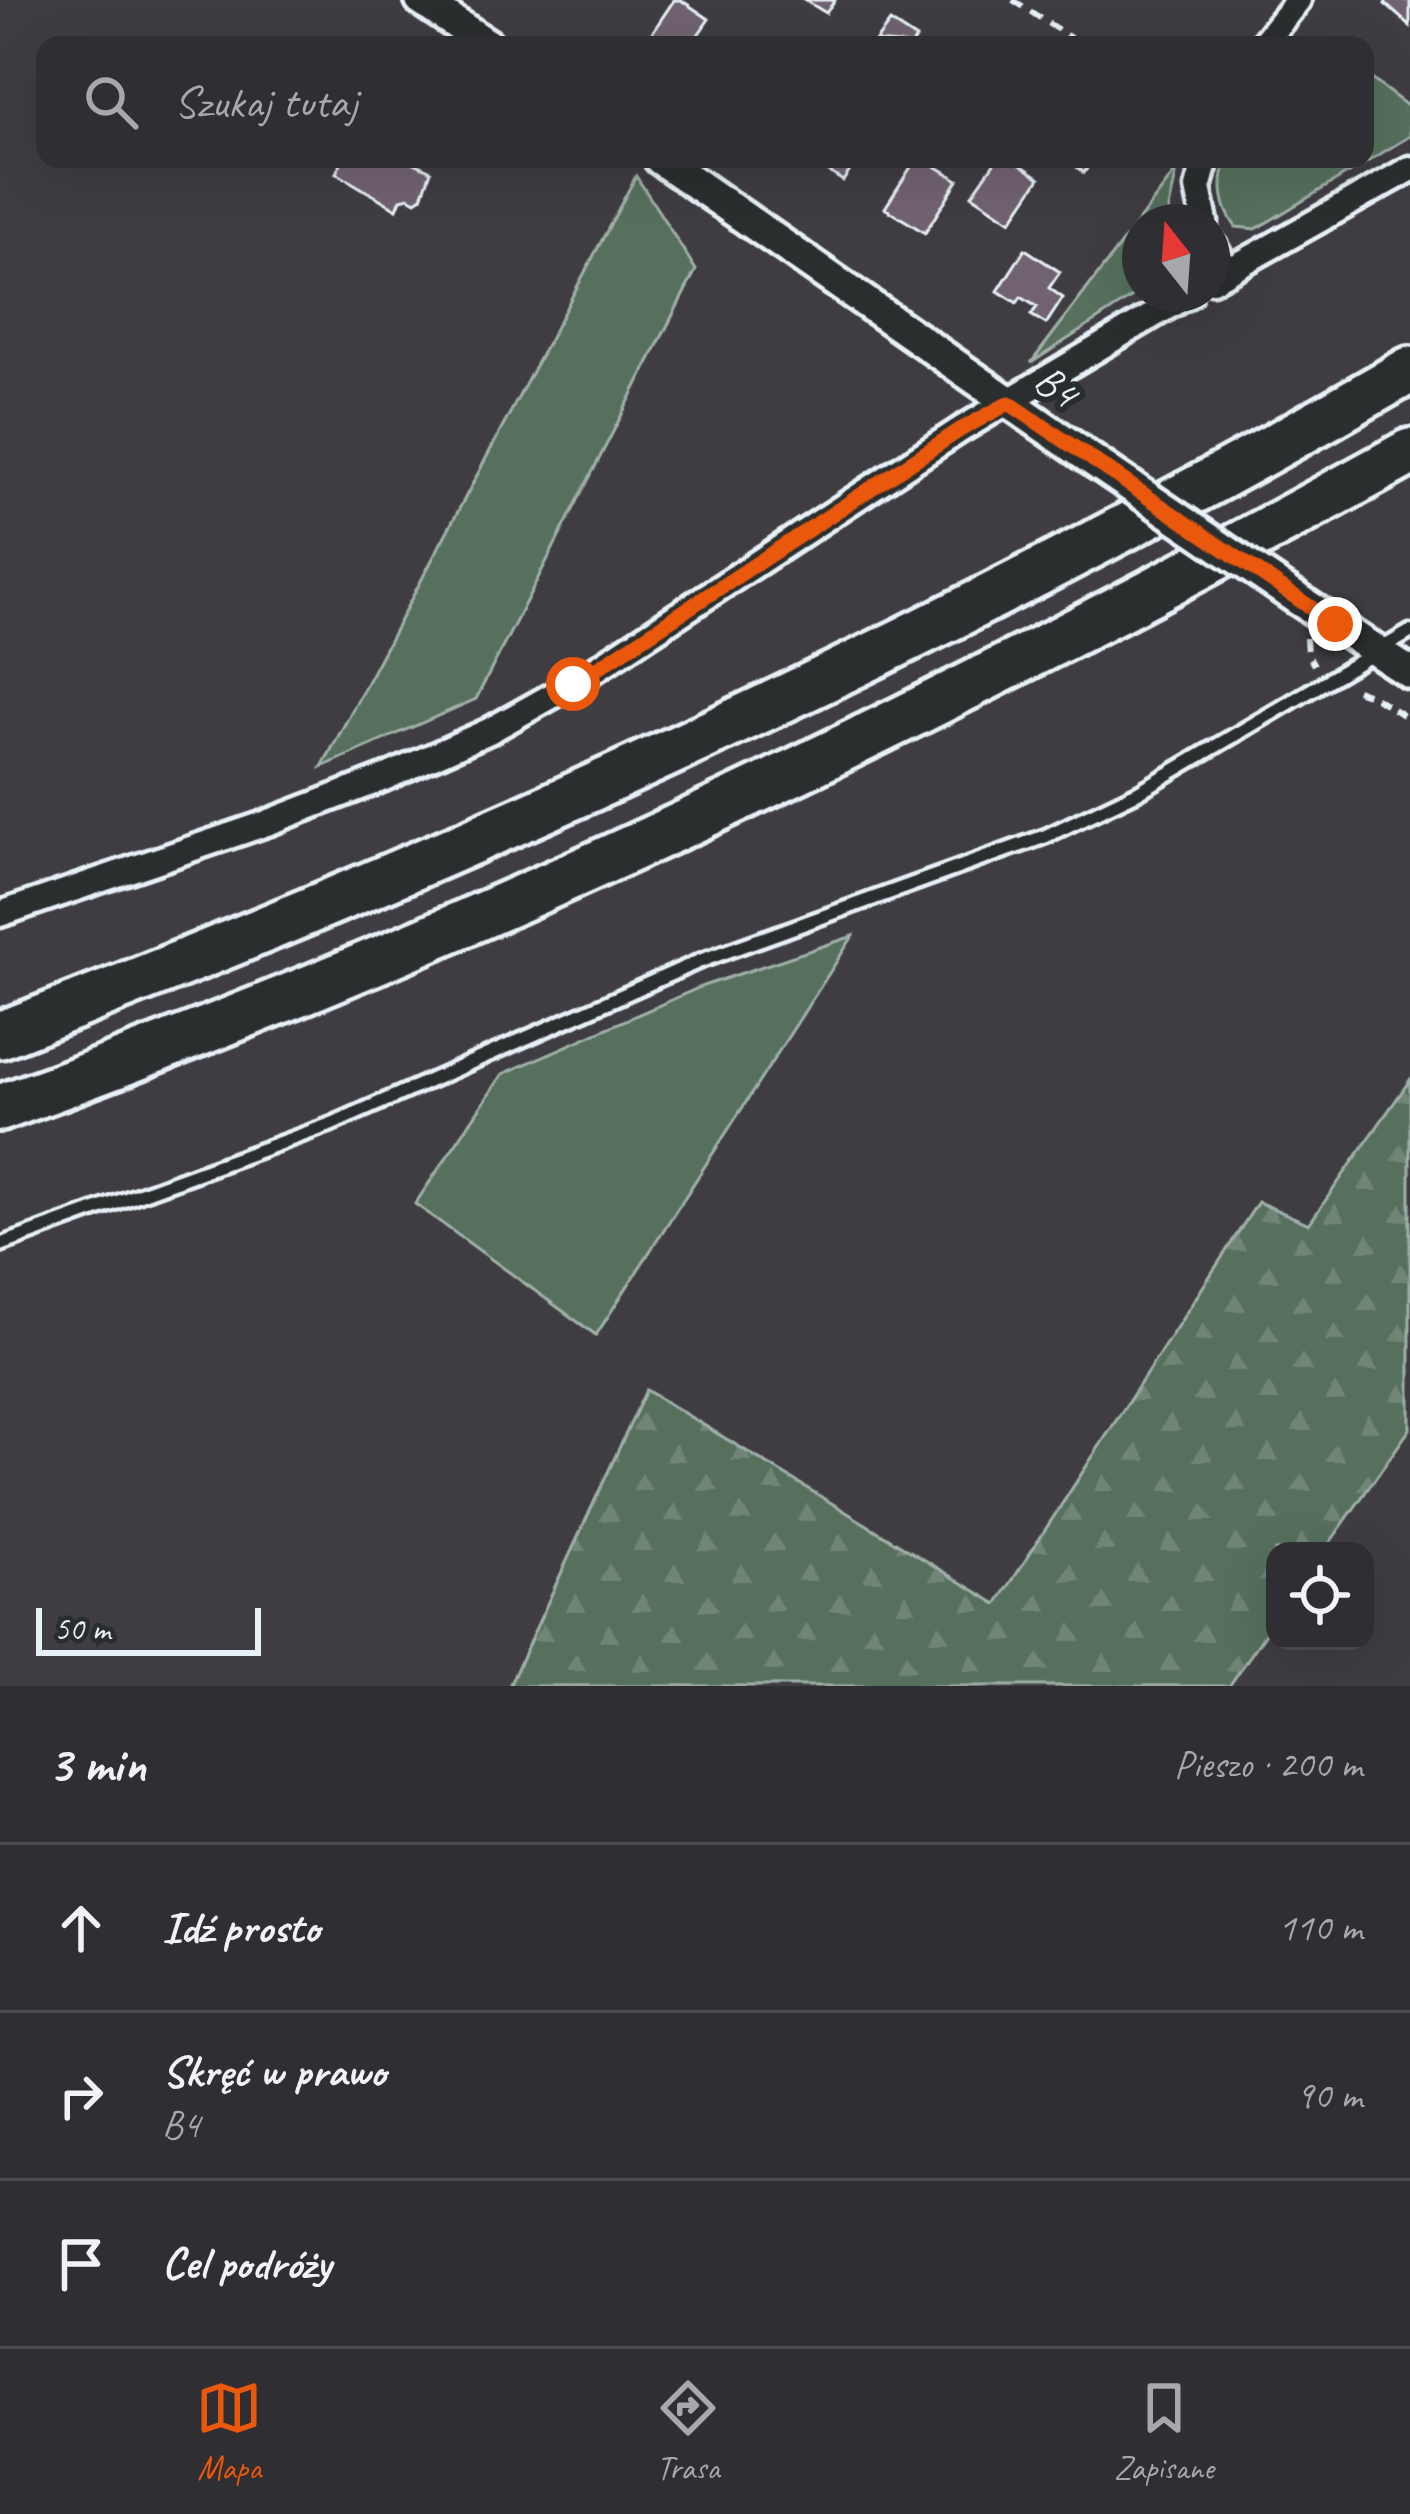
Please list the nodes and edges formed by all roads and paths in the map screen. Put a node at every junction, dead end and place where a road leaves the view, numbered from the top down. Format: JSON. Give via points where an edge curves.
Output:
{"nodes":[{"id":1,"x":421,"y":0,"type":"edge"},
{"id":2,"x":1013,"y":0,"type":"edge"},
{"id":3,"x":1298,"y":0,"type":"edge"},
{"id":4,"x":475,"y":36,"type":"edge"},
{"id":5,"x":1068,"y":36,"type":"edge"},
{"id":6,"x":1269,"y":36,"type":"edge"},
{"id":7,"x":673,"y":168,"type":"edge"},
{"id":8,"x":1204,"y":168,"type":"edge"},
{"id":9,"x":1410,"y":169,"type":"edge"},
{"id":10,"x":1201,"y":204,"type":"edge"},
{"id":11,"x":1230,"y":270,"type":"edge"},
{"id":12,"x":1160,"y":312,"type":"edge"},
{"id":13,"x":1410,"y":370,"type":"edge"},
{"id":14,"x":1009,"y":403,"type":"junction"},
{"id":15,"x":1410,"y":452,"type":"edge"},
{"id":16,"x":1410,"y":632,"type":"edge"},
{"id":17,"x":1377,"y":651,"type":"junction"},
{"id":18,"x":1410,"y":673,"type":"edge"},
{"id":19,"x":1350,"y":688,"type":"dead end"},
{"id":20,"x":1410,"y":720,"type":"edge"},
{"id":21,"x":0,"y":914,"type":"edge"},
{"id":22,"x":0,"y":1035,"type":"edge"},
{"id":23,"x":0,"y":1108,"type":"edge"},
{"id":24,"x":0,"y":1245,"type":"edge"}],
"edges":[{"from":1,"to":4,"type":"street"},
{"from":2,"to":5,"type":"path"},
{"from":3,"to":6,"type":"street"},
{"from":7,"to":14,"type":"street","name":"B4"},
{"from":8,"to":10,"type":"street"},
{"from":9,"to":11,"type":"street"},
{"from":12,"to":14,"type":"street"},
{"from":13,"to":22,"type":"highway","via":[[1063,559],[684,746],[403,872]]},
{"from":14,"to":17,"type":"street","name":"B4","bridge":true},
{"from":14,"to":21,"type":"street","via":[[489,731],[267,823]]},
{"from":15,"to":23,"type":"highway","via":[[1020,662],[754,791],[543,888]]},
{"from":16,"to":17,"type":"lane"},
{"from":17,"to":18,"type":"street","name":"B4"},
{"from":17,"to":24,"type":"lane","via":[[1138,792],[1046,836],[700,961],[332,1124]]},
{"from":19,"to":20,"type":"path"}]}
